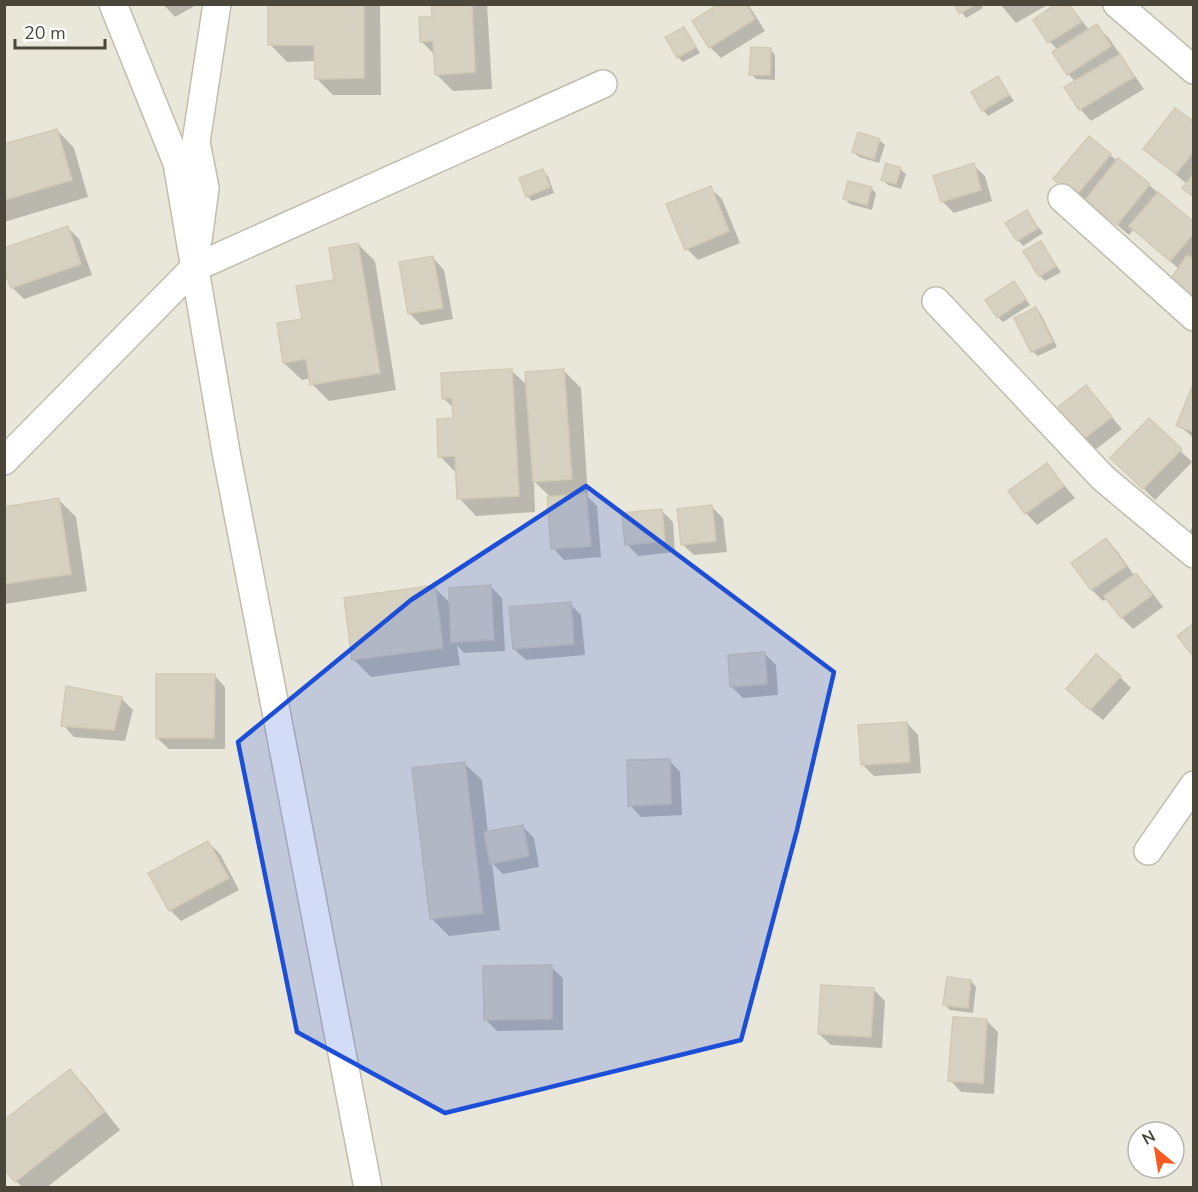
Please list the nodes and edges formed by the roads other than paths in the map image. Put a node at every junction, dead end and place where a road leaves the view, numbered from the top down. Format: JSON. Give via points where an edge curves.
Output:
{"nodes":[{"id":1,"x":113,"y":4,"type":"edge"},
{"id":2,"x":217,"y":4,"type":"edge"},
{"id":3,"x":1117,"y":4,"type":"edge"},
{"id":4,"x":1194,"y":70,"type":"edge"},
{"id":5,"x":603,"y":84,"type":"dead end"},
{"id":6,"x":1062,"y":198,"type":"dead end"},
{"id":7,"x":194,"y":268,"type":"junction"},
{"id":8,"x":936,"y":301,"type":"dead end"},
{"id":9,"x":1194,"y":317,"type":"edge"},
{"id":10,"x":4,"y":461,"type":"edge"},
{"id":11,"x":1194,"y":554,"type":"edge"},
{"id":12,"x":1194,"y":785,"type":"edge"},
{"id":13,"x":1148,"y":851,"type":"dead end"},
{"id":14,"x":370,"y":1187,"type":"edge"}],
"edges":[{"from":1,"to":7,"type":"street","via":[[177,163]]},
{"from":2,"to":7,"type":"street","via":[[196,142],[205,188]]},
{"from":3,"to":4,"type":"street"},
{"from":5,"to":7,"type":"street"},
{"from":6,"to":9,"type":"street"},
{"from":7,"to":10,"type":"street"},
{"from":7,"to":14,"type":"street","via":[[226,452]]},
{"from":8,"to":11,"type":"street","via":[[1103,478]]},
{"from":12,"to":13,"type":"street"}]}
